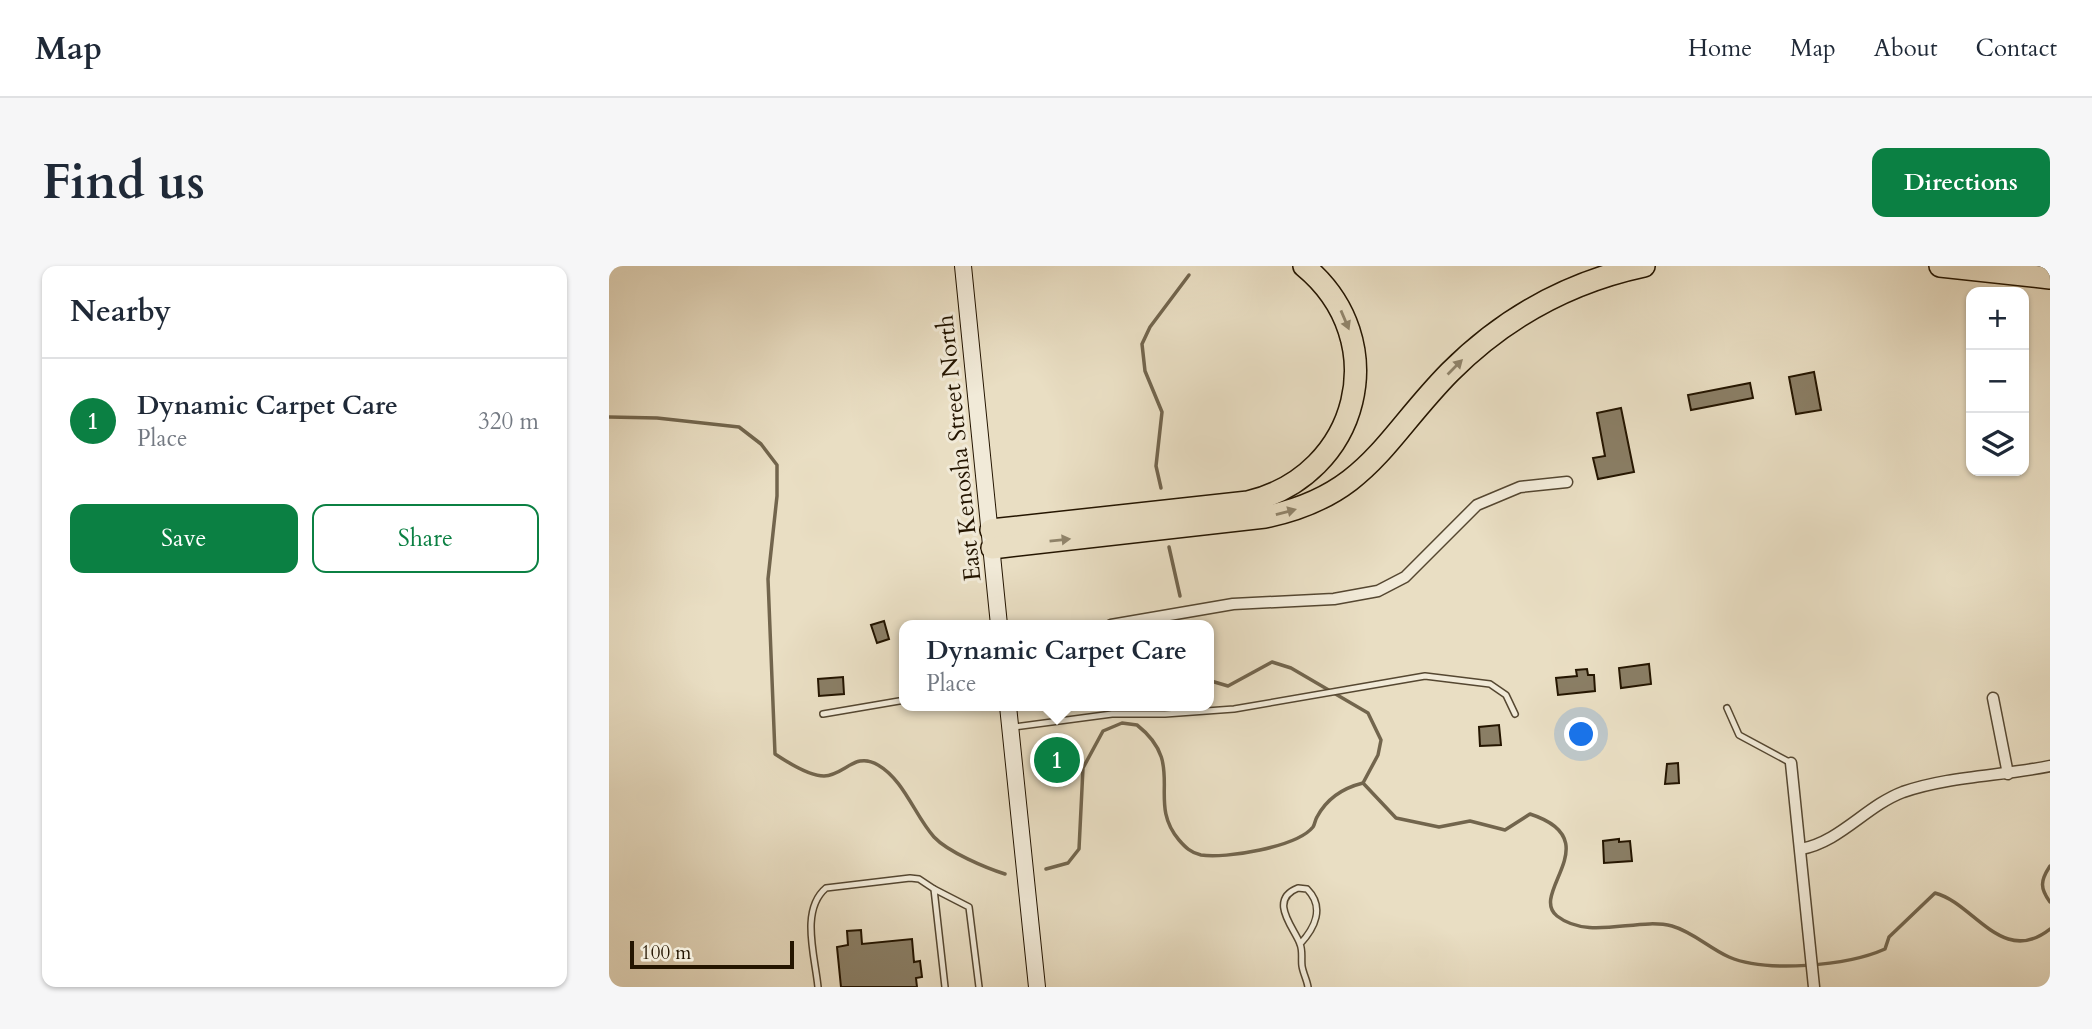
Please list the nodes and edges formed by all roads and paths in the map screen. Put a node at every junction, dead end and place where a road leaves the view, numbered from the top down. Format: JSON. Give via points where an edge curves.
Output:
{"nodes":[{"id":1,"x":963,"y":266,"type":"edge"},
{"id":2,"x":1304,"y":266,"type":"edge"},
{"id":3,"x":1644,"y":266,"type":"edge"},
{"id":4,"x":1940,"y":266,"type":"edge"},
{"id":5,"x":2050,"y":278,"type":"edge"},
{"id":6,"x":1567,"y":482,"type":"dead end"},
{"id":7,"x":991,"y":539,"type":"junction"},
{"id":8,"x":999,"y":620,"type":"edge"},
{"id":9,"x":1140,"y":620,"type":"edge"},
{"id":10,"x":1993,"y":698,"type":"dead end"},
{"id":11,"x":899,"y":701,"type":"edge"},
{"id":12,"x":1727,"y":708,"type":"dead end"},
{"id":13,"x":1214,"y":710,"type":"edge"},
{"id":14,"x":1008,"y":711,"type":"edge"},
{"id":15,"x":1185,"y":711,"type":"edge"},
{"id":16,"x":823,"y":714,"type":"dead end"},
{"id":17,"x":1515,"y":714,"type":"dead end"},
{"id":18,"x":1010,"y":727,"type":"junction"},
{"id":19,"x":1791,"y":763,"type":"joint"},
{"id":20,"x":2050,"y":766,"type":"edge"},
{"id":21,"x":2008,"y":775,"type":"junction"},
{"id":22,"x":1801,"y":849,"type":"junction"},
{"id":23,"x":934,"y":889,"type":"junction"},
{"id":24,"x":1300,"y":944,"type":"junction"},
{"id":25,"x":818,"y":987,"type":"edge"},
{"id":26,"x":945,"y":987,"type":"edge"},
{"id":27,"x":979,"y":987,"type":"edge"},
{"id":28,"x":1037,"y":987,"type":"edge"},
{"id":29,"x":1308,"y":987,"type":"edge"},
{"id":30,"x":1814,"y":987,"type":"edge"}],
"edges":[{"from":1,"to":7,"type":"main road","name":"East Kenosha Street North"},
{"from":2,"to":7,"type":"highway","one_way":true,"via":[[1332,295],[1350,332],[1355,382],[1344,426],[1323,458],[1287,488],[1248,502],[1073,522]]},
{"from":7,"to":3,"type":"highway","one_way":true,"via":[[1265,517],[1306,506],[1338,490],[1367,467],[1447,375],[1501,327],[1580,284]]},
{"from":4,"to":5,"type":"highway"},
{"from":6,"to":9,"type":"street","via":[[1520,487],[1477,505],[1405,577],[1378,591],[1335,599],[1233,604]]},
{"from":7,"to":8,"type":"main road","name":"East Kenosha Street North"},
{"from":10,"to":21,"type":"street"},
{"from":11,"to":16,"type":"lane"},
{"from":12,"to":19,"type":"lane","via":[[1739,735]]},
{"from":13,"to":17,"type":"lane","via":[[1425,676],[1476,680],[1499,689]]},
{"from":14,"to":18,"type":"main road"},
{"from":15,"to":18,"type":"lane","via":[[1112,714]]},
{"from":18,"to":28,"type":"main road"},
{"from":19,"to":22,"type":"street"},
{"from":20,"to":21,"type":"street"},
{"from":21,"to":22,"type":"street","via":[[1928,785],[1899,794],[1821,844]]},
{"from":22,"to":30,"type":"street"},
{"from":23,"to":25,"type":"lane","via":[[910,878],[826,888],[812,905],[811,915]]},
{"from":23,"to":26,"type":"lane"},
{"from":23,"to":27,"type":"lane","via":[[969,907]]},
{"from":24,"to":24,"type":"lane","via":[[1317,915],[1315,899],[1307,889],[1298,888],[1285,905],[1286,919]]},
{"from":24,"to":29,"type":"lane"}]}
